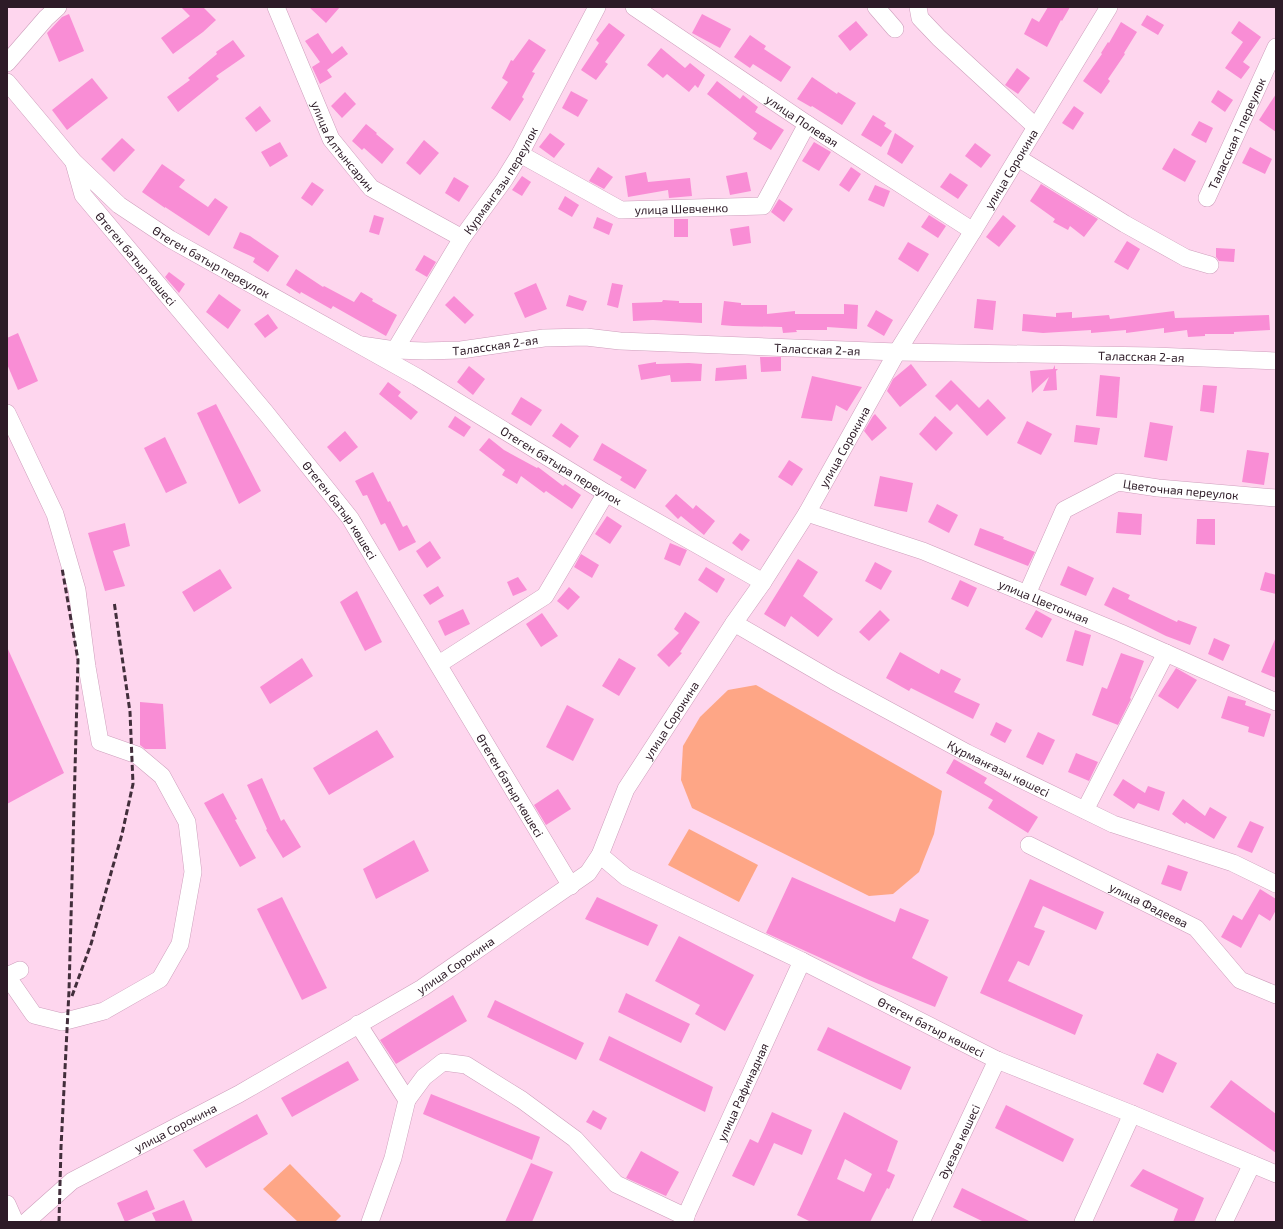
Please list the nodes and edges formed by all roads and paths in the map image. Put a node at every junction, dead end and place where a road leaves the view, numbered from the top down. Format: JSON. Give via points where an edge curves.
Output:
{"nodes":[{"id":1,"x":58,"y":7,"type":"edge"},
{"id":2,"x":276,"y":7,"type":"edge"},
{"id":3,"x":597,"y":7,"type":"edge"},
{"id":4,"x":634,"y":7,"type":"edge"},
{"id":5,"x":876,"y":7,"type":"edge"},
{"id":6,"x":918,"y":7,"type":"edge"},
{"id":7,"x":1109,"y":7,"type":"edge"},
{"id":8,"x":895,"y":29,"type":"dead end"},
{"id":9,"x":1276,"y":47,"type":"edge"},
{"id":10,"x":7,"y":63,"type":"edge"},
{"id":11,"x":7,"y":82,"type":"edge"},
{"id":12,"x":807,"y":124,"type":"junction"},
{"id":13,"x":1036,"y":127,"type":"junction"},
{"id":14,"x":520,"y":154,"type":"junction"},
{"id":15,"x":1018,"y":158,"type":"junction"},
{"id":16,"x":74,"y":162,"type":"junction"},
{"id":17,"x":1206,"y":198,"type":"dead end"},
{"id":18,"x":973,"y":232,"type":"junction"},
{"id":19,"x":462,"y":238,"type":"junction"},
{"id":20,"x":1210,"y":265,"type":"dead end"},
{"id":21,"x":361,"y":345,"type":"junction"},
{"id":22,"x":395,"y":350,"type":"junction"},
{"id":23,"x":897,"y":352,"type":"junction"},
{"id":24,"x":1276,"y":361,"type":"edge"},
{"id":25,"x":7,"y":413,"type":"edge"},
{"id":26,"x":606,"y":493,"type":"junction"},
{"id":27,"x":1276,"y":498,"type":"edge"},
{"id":28,"x":807,"y":513,"type":"junction"},
{"id":29,"x":763,"y":582,"type":"junction"},
{"id":30,"x":1027,"y":594,"type":"junction"},
{"id":31,"x":734,"y":623,"type":"junction"},
{"id":32,"x":1166,"y":653,"type":"junction"},
{"id":33,"x":439,"y":664,"type":"junction"},
{"id":34,"x":1276,"y":702,"type":"edge"},
{"id":35,"x":1085,"y":810,"type":"junction"},
{"id":36,"x":1029,"y":845,"type":"dead end"},
{"id":37,"x":600,"y":854,"type":"junction"},
{"id":38,"x":1276,"y":884,"type":"edge"},
{"id":39,"x":571,"y":886,"type":"junction"},
{"id":40,"x":802,"y":961,"type":"junction"},
{"id":41,"x":20,"y":970,"type":"dead end"},
{"id":42,"x":1276,"y":995,"type":"edge"},
{"id":43,"x":358,"y":1024,"type":"junction"},
{"id":44,"x":997,"y":1060,"type":"junction"},
{"id":45,"x":407,"y":1100,"type":"junction"},
{"id":46,"x":1132,"y":1114,"type":"junction"},
{"id":47,"x":1252,"y":1164,"type":"junction"},
{"id":48,"x":1276,"y":1174,"type":"edge"},
{"id":49,"x":7,"y":1204,"type":"edge"},
{"id":50,"x":685,"y":1220,"type":"edge"},
{"id":51,"x":15,"y":1222,"type":"edge"},
{"id":52,"x":26,"y":1222,"type":"edge"},
{"id":53,"x":370,"y":1222,"type":"edge"},
{"id":54,"x":921,"y":1222,"type":"edge"},
{"id":55,"x":1083,"y":1222,"type":"edge"},
{"id":56,"x":1224,"y":1222,"type":"edge"}],
"edges":[{"from":1,"to":10,"type":"street"},
{"from":2,"to":19,"type":"street","name":"улица Алтынсарин","via":[[330,139],[371,188]]},
{"from":3,"to":14,"type":"street","name":"Курмангазы переулок"},
{"from":4,"to":12,"type":"street","name":"улица Полевая"},
{"from":5,"to":8,"type":"street"},
{"from":6,"to":13,"type":"street","via":[[920,18],[939,38]]},
{"from":7,"to":13,"type":"street","name":"улица Сорокина"},
{"from":9,"to":17,"type":"street","name":"Таласская 1 переулок"},
{"from":11,"to":16,"type":"street","name":"Өтеген батыр переулок"},
{"from":12,"to":14,"type":"street","name":"улица Шевченко","via":[[763,206],[621,210]]},
{"from":12,"to":18,"type":"street","name":"улица Полевая"},
{"from":13,"to":15,"type":"street","name":"улица Сорокина"},
{"from":14,"to":19,"type":"street","name":"Курмангазы переулок"},
{"from":15,"to":18,"type":"street","name":"улица Сорокина"},
{"from":15,"to":20,"type":"street","via":[[1186,258]]},
{"from":16,"to":21,"type":"street","name":"Өтеген батыр переулок","via":[[119,205],[170,239]]},
{"from":16,"to":33,"type":"street","name":"Өтеген батыр көшесі","via":[[83,195],[266,413],[350,518]]},
{"from":18,"to":23,"type":"street","name":"улица Сорокина"},
{"from":19,"to":22,"type":"street","name":"Курмангазы переулок"},
{"from":21,"to":22,"type":"street","name":"Таласская 2-ая"},
{"from":21,"to":26,"type":"street","name":"Отеген батыра переулок"},
{"from":22,"to":23,"type":"street","name":"Таласская 2-ая","via":[[461,350],[544,338],[586,337],[628,342]]},
{"from":23,"to":24,"type":"street","name":"Таласская 2-ая","via":[[1154,356]]},
{"from":23,"to":28,"type":"street","name":"улица Сорокина"},
{"from":25,"to":41,"type":"street","via":[[55,514],[75,582],[100,742],[137,755],[162,776],[187,822],[193,872],[180,944],[160,979],[104,1011],[62,1022],[34,1015],[7,976]]},
{"from":26,"to":29,"type":"street","name":"Отеген батыра переулок"},
{"from":26,"to":33,"type":"street","via":[[545,596]]},
{"from":27,"to":30,"type":"street","name":"Цветочная переулок","via":[[1118,482],[1064,510]]},
{"from":28,"to":29,"type":"street","name":"улица Сорокина"},
{"from":28,"to":30,"type":"street","name":"улица Цветочная","via":[[923,551]]},
{"from":29,"to":31,"type":"street","name":"улица Сорокина"},
{"from":30,"to":32,"type":"street","name":"улица Цветочная"},
{"from":31,"to":35,"type":"street","name":"Құрманғазы көшесі","via":[[967,753]]},
{"from":31,"to":37,"type":"street","name":"улица Сорокина","via":[[626,789]]},
{"from":32,"to":34,"type":"street","name":"улица Цветочная"},
{"from":32,"to":35,"type":"street"},
{"from":33,"to":39,"type":"street","name":"Өтеген батыр көшесі"},
{"from":35,"to":38,"type":"street","name":"Құрманғазы көшесі","via":[[1113,824],[1233,863]]},
{"from":36,"to":42,"type":"street","name":"улица Фадеева","via":[[1196,928],[1240,980]]},
{"from":37,"to":39,"type":"street","name":"улица Сорокина","via":[[588,873]]},
{"from":37,"to":40,"type":"street","name":"Өтеген батыр көшесі","via":[[626,877]]},
{"from":39,"to":43,"type":"street","name":"улица Сорокина","via":[[422,988]]},
{"from":40,"to":44,"type":"street","name":"Өтеген батыр көшесі"},
{"from":40,"to":50,"type":"street","name":"улица Рафинадная"},
{"from":43,"to":45,"type":"street"},
{"from":43,"to":52,"type":"street","name":"улица Сорокина","via":[[239,1094],[72,1181]]},
{"from":44,"to":46,"type":"street","name":"Өтеген батыр көшесі"},
{"from":44,"to":54,"type":"street","name":"Әуезов көшесі"},
{"from":45,"to":50,"type":"street","via":[[424,1077],[444,1062],[466,1065],[522,1100],[575,1139],[616,1184]]},
{"from":45,"to":53,"type":"street","via":[[393,1158]]},
{"from":46,"to":47,"type":"street","name":"Өтеген батыр көшесі"},
{"from":46,"to":55,"type":"street"},
{"from":47,"to":48,"type":"street","name":"Өтеген батыр көшесі"},
{"from":47,"to":56,"type":"street"},
{"from":49,"to":51,"type":"street"}]}
